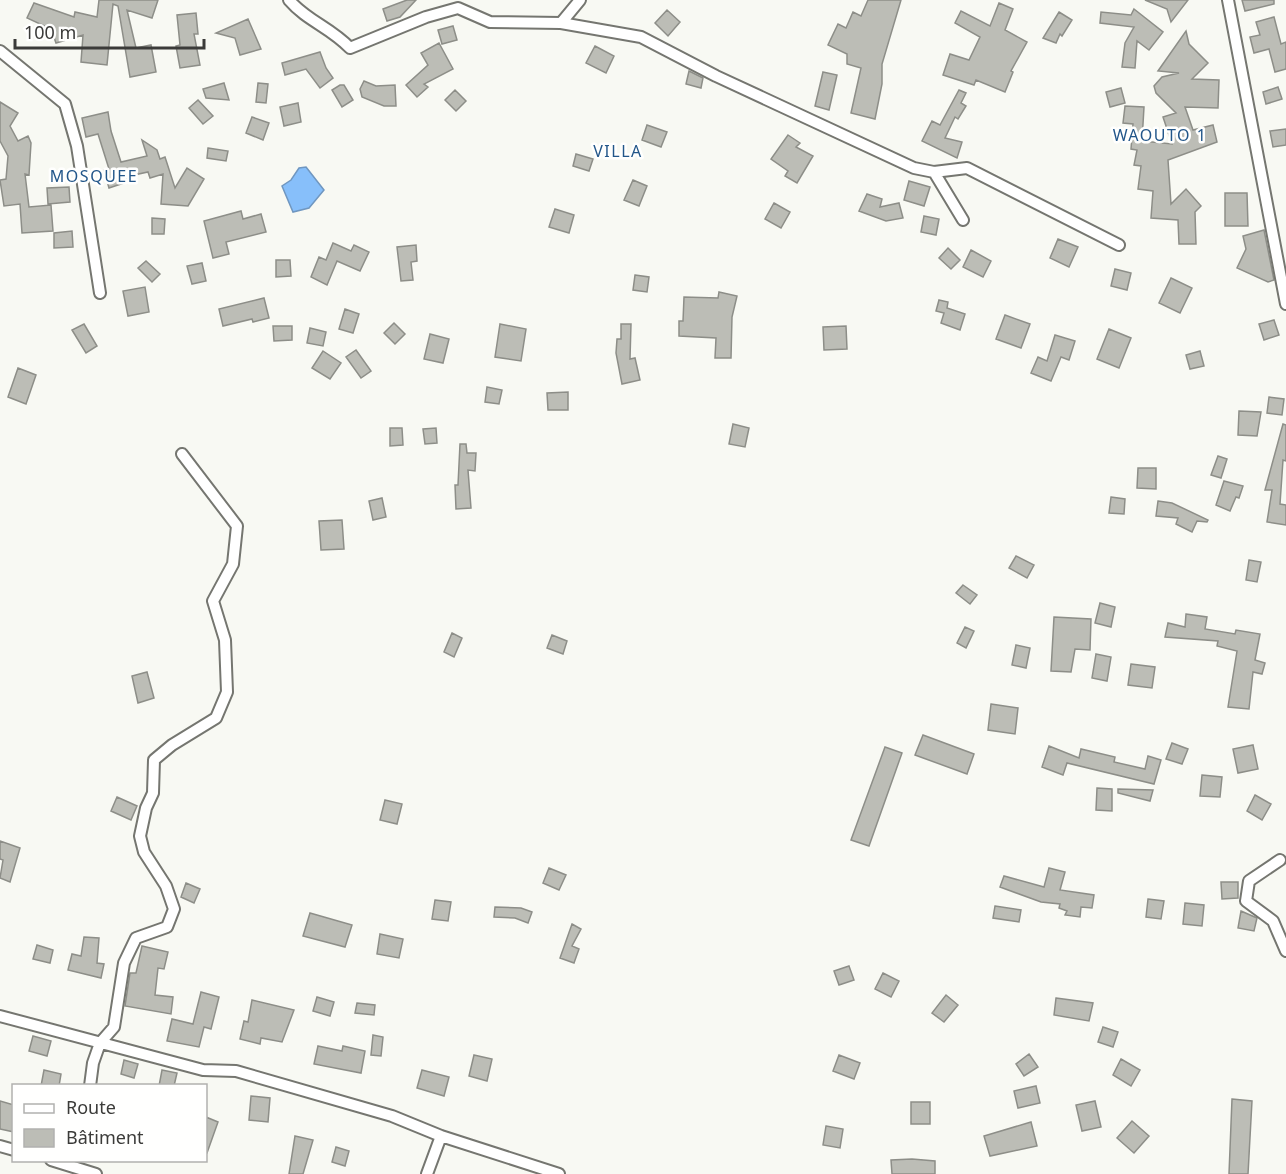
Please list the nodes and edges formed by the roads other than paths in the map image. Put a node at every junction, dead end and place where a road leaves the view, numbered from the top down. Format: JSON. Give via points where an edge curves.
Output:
{"nodes":[{"id":1,"x":289,"y":0,"type":"edge"},
{"id":2,"x":580,"y":0,"type":"edge"},
{"id":3,"x":1228,"y":0,"type":"edge"},
{"id":4,"x":561,"y":23,"type":"junction"},
{"id":5,"x":0,"y":51,"type":"edge"},
{"id":6,"x":934,"y":171,"type":"junction"},
{"id":7,"x":963,"y":220,"type":"dead end"},
{"id":8,"x":1119,"y":245,"type":"dead end"},
{"id":9,"x":1282,"y":262,"type":"edge"},
{"id":10,"x":100,"y":293,"type":"dead end"},
{"id":11,"x":1286,"y":304,"type":"edge"},
{"id":12,"x":182,"y":454,"type":"dead end"},
{"id":13,"x":1280,"y":860,"type":"dead end"},
{"id":14,"x":1286,"y":951,"type":"edge"},
{"id":15,"x":0,"y":1016,"type":"edge"},
{"id":16,"x":100,"y":1043,"type":"junction"},
{"id":17,"x":90,"y":1084,"type":"edge"},
{"id":18,"x":441,"y":1136,"type":"junction"},
{"id":19,"x":58,"y":1165,"type":"edge"},
{"id":20,"x":96,"y":1174,"type":"edge"},
{"id":21,"x":427,"y":1174,"type":"edge"},
{"id":22,"x":559,"y":1174,"type":"edge"}],
"edges":[{"from":1,"to":4,"type":"street","via":[[300,13],[334,32],[350,48],[459,8],[490,22]]},
{"from":2,"to":4,"type":"street"},
{"from":3,"to":9,"type":"street"},
{"from":4,"to":6,"type":"street","via":[[641,37],[799,116],[914,168]]},
{"from":5,"to":10,"type":"street","via":[[65,104],[77,146]]},
{"from":6,"to":7,"type":"street"},
{"from":6,"to":8,"type":"street","via":[[967,168]]},
{"from":9,"to":11,"type":"street"},
{"from":12,"to":16,"type":"street","via":[[237,526],[233,564],[213,601],[225,640],[227,692],[216,718],[154,760],[153,792],[140,836],[144,852],[166,886],[174,909],[167,927],[136,938],[124,963],[114,1028]]},
{"from":13,"to":14,"type":"street","via":[[1249,881],[1246,901],[1273,921]]},
{"from":15,"to":16,"type":"street"},
{"from":16,"to":17,"type":"street"},
{"from":16,"to":18,"type":"street","via":[[203,1070],[236,1071],[392,1116]]},
{"from":18,"to":21,"type":"street"},
{"from":18,"to":22,"type":"street"},
{"from":19,"to":20,"type":"street"}]}
